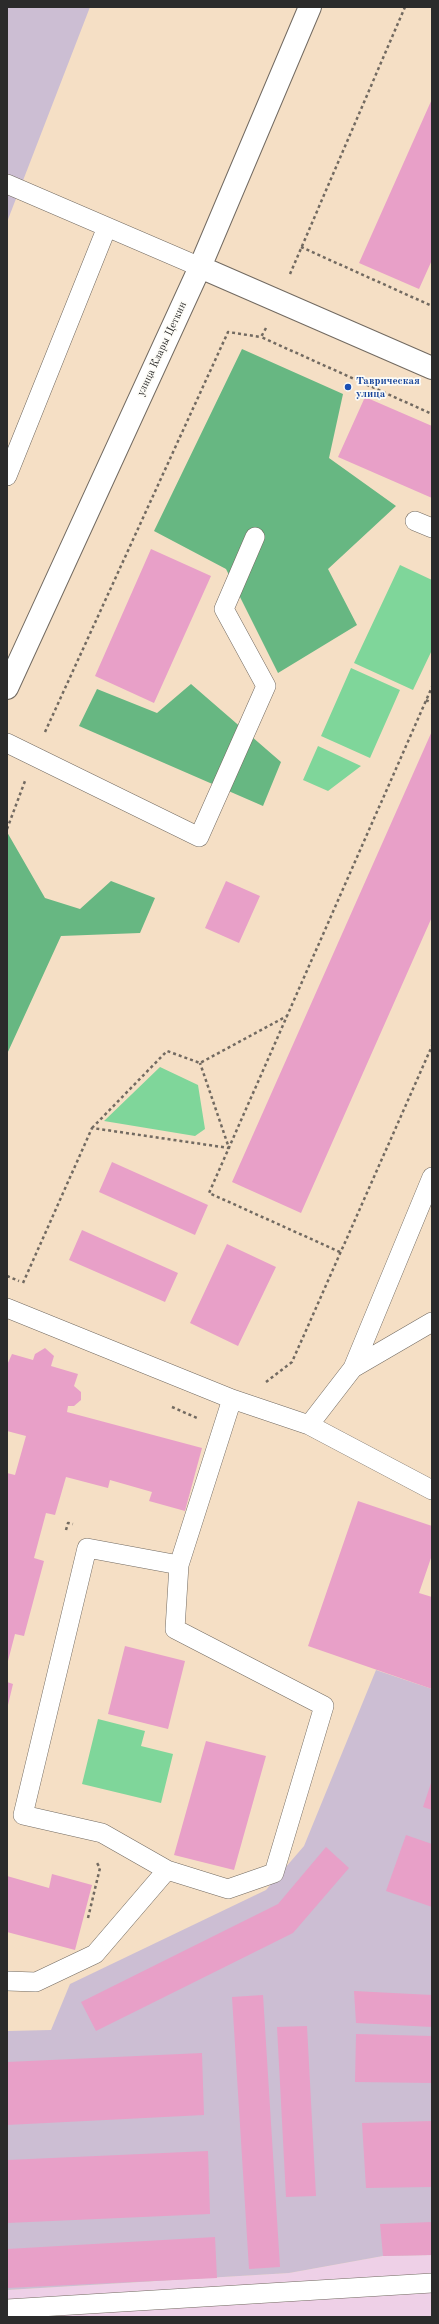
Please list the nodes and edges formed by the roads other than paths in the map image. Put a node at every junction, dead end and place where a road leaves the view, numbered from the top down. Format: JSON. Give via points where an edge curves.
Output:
{"nodes":[{"id":1,"x":310,"y":7,"type":"edge"},
{"id":2,"x":7,"y":184,"type":"edge"},
{"id":3,"x":107,"y":227,"type":"junction"},
{"id":4,"x":200,"y":267,"type":"junction"},
{"id":5,"x":432,"y":368,"type":"edge"},
{"id":6,"x":7,"y":476,"type":"edge"},
{"id":7,"x":255,"y":537,"type":"dead end"},
{"id":8,"x":7,"y":688,"type":"edge"},
{"id":9,"x":7,"y":743,"type":"edge"},
{"id":10,"x":432,"y":1177,"type":"edge"},
{"id":11,"x":7,"y":1308,"type":"edge"},
{"id":12,"x":432,"y":1322,"type":"edge"},
{"id":13,"x":353,"y":1368,"type":"junction"},
{"id":14,"x":232,"y":1399,"type":"junction"},
{"id":15,"x":309,"y":1425,"type":"junction"},
{"id":16,"x":432,"y":1490,"type":"edge"},
{"id":17,"x":179,"y":1565,"type":"junction"},
{"id":18,"x":167,"y":1870,"type":"junction"},
{"id":19,"x":7,"y":1981,"type":"edge"},
{"id":20,"x":432,"y":2282,"type":"edge"},
{"id":21,"x":7,"y":2309,"type":"edge"}],
"edges":[{"from":1,"to":4,"type":"street","name":"улица Клары Цеткин"},
{"from":2,"to":3,"type":"lane"},
{"from":3,"to":4,"type":"lane"},
{"from":3,"to":6,"type":"lane"},
{"from":4,"to":5,"type":"street"},
{"from":4,"to":8,"type":"street","name":"улица Клары Цеткин"},
{"from":7,"to":9,"type":"lane","via":[[224,609],[266,686],[199,837]]},
{"from":10,"to":13,"type":"lane"},
{"from":11,"to":14,"type":"lane"},
{"from":12,"to":13,"type":"lane"},
{"from":13,"to":15,"type":"lane"},
{"from":14,"to":15,"type":"lane"},
{"from":14,"to":17,"type":"lane"},
{"from":15,"to":16,"type":"lane"},
{"from":17,"to":18,"type":"lane","via":[[175,1629],[324,1706],[274,1873],[228,1889]]},
{"from":17,"to":18,"type":"lane","via":[[87,1548],[23,1815],[102,1833]]},
{"from":18,"to":19,"type":"lane","via":[[95,1954],[36,1982]]},
{"from":20,"to":21,"type":"lane"}]}
